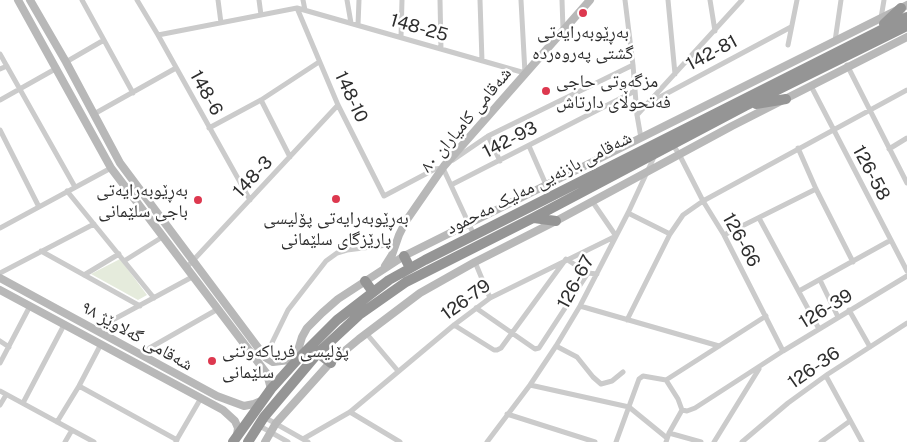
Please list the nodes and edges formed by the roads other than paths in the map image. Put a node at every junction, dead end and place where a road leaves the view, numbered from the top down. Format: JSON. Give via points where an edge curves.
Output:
{"nodes":[{"id":1,"x":18,"y":0,"type":"edge"},
{"id":2,"x":30,"y":0,"type":"edge"},
{"id":3,"x":82,"y":0,"type":"edge"},
{"id":4,"x":137,"y":0,"type":"edge"},
{"id":5,"x":218,"y":0,"type":"edge"},
{"id":6,"x":259,"y":0,"type":"edge"},
{"id":7,"x":303,"y":0,"type":"edge"},
{"id":8,"x":347,"y":0,"type":"edge"},
{"id":9,"x":359,"y":0,"type":"edge"},
{"id":10,"x":402,"y":0,"type":"edge"},
{"id":11,"x":440,"y":0,"type":"edge"},
{"id":12,"x":480,"y":0,"type":"edge"},
{"id":13,"x":521,"y":0,"type":"edge"},
{"id":14,"x":562,"y":0,"type":"edge"},
{"id":15,"x":590,"y":0,"type":"edge"},
{"id":16,"x":625,"y":0,"type":"edge"},
{"id":17,"x":668,"y":0,"type":"edge"},
{"id":18,"x":710,"y":0,"type":"edge"},
{"id":19,"x":742,"y":0,"type":"edge"},
{"id":20,"x":797,"y":0,"type":"edge"},
{"id":21,"x":841,"y":0,"type":"edge"},
{"id":22,"x":884,"y":0,"type":"edge"},
{"id":23,"x":297,"y":8,"type":"junction"},
{"id":24,"x":305,"y":10,"type":"junction"},
{"id":25,"x":905,"y":10,"type":"edge"},
{"id":26,"x":261,"y":15,"type":"junction"},
{"id":27,"x":880,"y":19,"type":"junction"},
{"id":28,"x":221,"y":23,"type":"junction"},
{"id":29,"x":351,"y":23,"type":"junction"},
{"id":30,"x":358,"y":25,"type":"junction"},
{"id":31,"x":791,"y":27,"type":"junction"},
{"id":32,"x":563,"y":30,"type":"junction"},
{"id":33,"x":905,"y":30,"type":"edge"},
{"id":34,"x":715,"y":32,"type":"junction"},
{"id":35,"x":158,"y":34,"type":"junction"},
{"id":36,"x":401,"y":37,"type":"junction"},
{"id":37,"x":104,"y":40,"type":"junction"},
{"id":38,"x":835,"y":42,"type":"junction"},
{"id":39,"x":788,"y":45,"type":"dead end"},
{"id":40,"x":441,"y":49,"type":"junction"},
{"id":41,"x":0,"y":54,"type":"edge"},
{"id":42,"x":482,"y":61,"type":"junction"},
{"id":43,"x":66,"y":62,"type":"junction"},
{"id":44,"x":319,"y":62,"type":"junction"},
{"id":45,"x":845,"y":62,"type":"junction"},
{"id":46,"x":633,"y":64,"type":"junction"},
{"id":47,"x":7,"y":66,"type":"junction"},
{"id":48,"x":57,"y":68,"type":"junction"},
{"id":49,"x":176,"y":68,"type":"junction"},
{"id":50,"x":0,"y":69,"type":"edge"},
{"id":51,"x":788,"y":70,"type":"junction"},
{"id":52,"x":525,"y":73,"type":"junction"},
{"id":53,"x":675,"y":74,"type":"junction"},
{"id":54,"x":811,"y":86,"type":"junction"},
{"id":55,"x":20,"y":88,"type":"junction"},
{"id":56,"x":907,"y":90,"type":"edge"},
{"id":57,"x":635,"y":91,"type":"junction"},
{"id":58,"x":133,"y":93,"type":"junction"},
{"id":59,"x":786,"y":99,"type":"junction"},
{"id":60,"x":0,"y":100,"type":"edge"},
{"id":61,"x":260,"y":100,"type":"junction"},
{"id":62,"x":647,"y":104,"type":"junction"},
{"id":63,"x":338,"y":105,"type":"junction"},
{"id":64,"x":745,"y":106,"type":"junction"},
{"id":65,"x":869,"y":109,"type":"junction"},
{"id":66,"x":94,"y":114,"type":"junction"},
{"id":67,"x":637,"y":115,"type":"junction"},
{"id":68,"x":209,"y":128,"type":"junction"},
{"id":69,"x":0,"y":130,"type":"edge"},
{"id":70,"x":832,"y":130,"type":"junction"},
{"id":71,"x":488,"y":136,"type":"junction"},
{"id":72,"x":641,"y":138,"type":"junction"},
{"id":73,"x":907,"y":138,"type":"edge"},
{"id":74,"x":529,"y":146,"type":"junction"},
{"id":75,"x":798,"y":148,"type":"junction"},
{"id":76,"x":676,"y":149,"type":"junction"},
{"id":77,"x":889,"y":149,"type":"junction"},
{"id":78,"x":655,"y":154,"type":"junction"},
{"id":79,"x":290,"y":157,"type":"junction"},
{"id":80,"x":500,"y":161,"type":"junction"},
{"id":81,"x":443,"y":167,"type":"junction"},
{"id":82,"x":111,"y":168,"type":"junction"},
{"id":83,"x":648,"y":171,"type":"junction"},
{"id":84,"x":907,"y":183,"type":"edge"},
{"id":85,"x":546,"y":184,"type":"junction"},
{"id":86,"x":451,"y":185,"type":"junction"},
{"id":87,"x":75,"y":187,"type":"junction"},
{"id":88,"x":816,"y":189,"type":"junction"},
{"id":89,"x":67,"y":191,"type":"junction"},
{"id":90,"x":551,"y":196,"type":"junction"},
{"id":91,"x":250,"y":200,"type":"junction"},
{"id":92,"x":592,"y":201,"type":"junction"},
{"id":93,"x":703,"y":201,"type":"junction"},
{"id":94,"x":39,"y":207,"type":"junction"},
{"id":95,"x":628,"y":213,"type":"junction"},
{"id":96,"x":532,"y":218,"type":"junction"},
{"id":97,"x":759,"y":218,"type":"junction"},
{"id":98,"x":556,"y":221,"type":"junction"},
{"id":99,"x":94,"y":224,"type":"junction"},
{"id":100,"x":469,"y":224,"type":"junction"},
{"id":101,"x":1,"y":225,"type":"edge"},
{"id":102,"x":670,"y":234,"type":"junction"},
{"id":103,"x":474,"y":235,"type":"junction"},
{"id":104,"x":724,"y":235,"type":"junction"},
{"id":105,"x":164,"y":236,"type":"junction"},
{"id":106,"x":616,"y":236,"type":"junction"},
{"id":107,"x":891,"y":240,"type":"junction"},
{"id":108,"x":395,"y":244,"type":"junction"},
{"id":109,"x":41,"y":251,"type":"junction"},
{"id":110,"x":119,"y":254,"type":"junction"},
{"id":111,"x":404,"y":256,"type":"junction"},
{"id":112,"x":566,"y":259,"type":"junction"},
{"id":113,"x":193,"y":260,"type":"junction"},
{"id":114,"x":124,"y":261,"type":"junction"},
{"id":115,"x":475,"y":262,"type":"junction"},
{"id":116,"x":853,"y":262,"type":"junction"},
{"id":117,"x":187,"y":267,"type":"junction"},
{"id":118,"x":382,"y":269,"type":"junction"},
{"id":119,"x":907,"y":271,"type":"edge"},
{"id":120,"x":0,"y":273,"type":"edge"},
{"id":121,"x":410,"y":273,"type":"junction"},
{"id":122,"x":588,"y":273,"type":"junction"},
{"id":123,"x":597,"y":274,"type":"junction"},
{"id":124,"x":84,"y":275,"type":"junction"},
{"id":125,"x":194,"y":276,"type":"junction"},
{"id":126,"x":907,"y":276,"type":"edge"},
{"id":127,"x":0,"y":278,"type":"edge"},
{"id":128,"x":820,"y":280,"type":"junction"},
{"id":129,"x":365,"y":281,"type":"junction"},
{"id":130,"x":0,"y":290,"type":"edge"},
{"id":131,"x":800,"y":291,"type":"junction"},
{"id":132,"x":373,"y":292,"type":"junction"},
{"id":133,"x":154,"y":298,"type":"junction"},
{"id":134,"x":490,"y":298,"type":"junction"},
{"id":135,"x":30,"y":306,"type":"junction"},
{"id":136,"x":140,"y":306,"type":"junction"},
{"id":137,"x":580,"y":306,"type":"junction"},
{"id":138,"x":476,"y":308,"type":"junction"},
{"id":139,"x":218,"y":309,"type":"junction"},
{"id":140,"x":60,"y":310,"type":"junction"},
{"id":141,"x":850,"y":310,"type":"junction"},
{"id":142,"x":766,"y":316,"type":"junction"},
{"id":143,"x":838,"y":317,"type":"junction"},
{"id":144,"x":52,"y":318,"type":"junction"},
{"id":145,"x":627,"y":320,"type":"junction"},
{"id":146,"x":907,"y":323,"type":"edge"},
{"id":147,"x":64,"y":325,"type":"junction"},
{"id":148,"x":454,"y":325,"type":"junction"},
{"id":149,"x":819,"y":329,"type":"junction"},
{"id":150,"x":96,"y":330,"type":"junction"},
{"id":151,"x":366,"y":333,"type":"junction"},
{"id":152,"x":511,"y":333,"type":"junction"},
{"id":153,"x":0,"y":342,"type":"edge"},
{"id":154,"x":101,"y":344,"type":"junction"},
{"id":155,"x":9,"y":346,"type":"junction"},
{"id":156,"x":556,"y":346,"type":"junction"},
{"id":157,"x":720,"y":346,"type":"junction"},
{"id":158,"x":870,"y":347,"type":"junction"},
{"id":159,"x":784,"y":351,"type":"junction"},
{"id":160,"x":318,"y":353,"type":"junction"},
{"id":161,"x":142,"y":356,"type":"junction"},
{"id":162,"x":265,"y":357,"type":"junction"},
{"id":163,"x":299,"y":358,"type":"junction"},
{"id":164,"x":331,"y":362,"type":"junction"},
{"id":165,"x":0,"y":363,"type":"edge"},
{"id":166,"x":140,"y":365,"type":"junction"},
{"id":167,"x":761,"y":366,"type":"junction"},
{"id":168,"x":398,"y":372,"type":"junction"},
{"id":169,"x":623,"y":372,"type":"dead end"},
{"id":170,"x":826,"y":376,"type":"junction"},
{"id":171,"x":666,"y":380,"type":"junction"},
{"id":172,"x":530,"y":384,"type":"junction"},
{"id":173,"x":79,"y":386,"type":"junction"},
{"id":174,"x":271,"y":389,"type":"junction"},
{"id":175,"x":0,"y":391,"type":"edge"},
{"id":176,"x":6,"y":395,"type":"junction"},
{"id":177,"x":201,"y":398,"type":"junction"},
{"id":178,"x":263,"y":400,"type":"junction"},
{"id":179,"x":23,"y":403,"type":"junction"},
{"id":180,"x":0,"y":405,"type":"edge"},
{"id":181,"x":629,"y":407,"type":"junction"},
{"id":182,"x":682,"y":410,"type":"junction"},
{"id":183,"x":350,"y":412,"type":"junction"},
{"id":184,"x":507,"y":414,"type":"junction"},
{"id":185,"x":261,"y":421,"type":"junction"},
{"id":186,"x":850,"y":421,"type":"junction"},
{"id":187,"x":57,"y":422,"type":"junction"},
{"id":188,"x":276,"y":423,"type":"junction"},
{"id":189,"x":72,"y":430,"type":"junction"},
{"id":190,"x":270,"y":432,"type":"junction"},
{"id":191,"x":235,"y":438,"type":"edge"},
{"id":192,"x":667,"y":438,"type":"edge"},
{"id":193,"x":176,"y":441,"type":"edge"},
{"id":194,"x":306,"y":441,"type":"edge"},
{"id":195,"x":65,"y":442,"type":"edge"},
{"id":196,"x":94,"y":442,"type":"edge"},
{"id":197,"x":248,"y":442,"type":"edge"},
{"id":198,"x":265,"y":442,"type":"edge"},
{"id":199,"x":288,"y":442,"type":"edge"},
{"id":200,"x":400,"y":442,"type":"edge"},
{"id":201,"x":487,"y":442,"type":"edge"},
{"id":202,"x":595,"y":442,"type":"edge"},
{"id":203,"x":616,"y":442,"type":"edge"},
{"id":204,"x":701,"y":442,"type":"edge"},
{"id":205,"x":714,"y":442,"type":"edge"},
{"id":206,"x":742,"y":442,"type":"edge"},
{"id":207,"x":821,"y":442,"type":"edge"},
{"id":208,"x":862,"y":442,"type":"edge"}],
"edges":[{"from":1,"to":48,"type":"main road"},
{"from":2,"to":43,"type":"main road"},
{"from":3,"to":37,"type":"street"},
{"from":4,"to":35,"type":"street","name":"148-6"},
{"from":5,"to":28,"type":"street"},
{"from":6,"to":26,"type":"street"},
{"from":7,"to":24,"type":"street"},
{"from":8,"to":29,"type":"street"},
{"from":9,"to":30,"type":"street"},
{"from":10,"to":36,"type":"street"},
{"from":11,"to":40,"type":"street"},
{"from":12,"to":42,"type":"street"},
{"from":13,"to":52,"type":"street"},
{"from":14,"to":32,"type":"street"},
{"from":15,"to":32,"type":"main road","name":"شەقامی کامیاران ٨٠"},
{"from":16,"to":46,"type":"street"},
{"from":17,"to":53,"type":"street"},
{"from":18,"to":34,"type":"street"},
{"from":19,"to":34,"type":"street"},
{"from":20,"to":31,"type":"street"},
{"from":21,"to":38,"type":"street"},
{"from":22,"to":27,"type":"street"},
{"from":23,"to":24,"type":"street","name":"148-25"},
{"from":23,"to":26,"type":"street","name":"148-25"},
{"from":23,"to":44,"type":"street","name":"148-10"},
{"from":24,"to":29,"type":"street","name":"148-25"},
{"from":25,"to":27,"type":"main road"},
{"from":25,"to":51,"type":"highway","name":"شەقامی بازنەیی مەلیک مەحمود","via":[[874,33]]},
{"from":26,"to":28,"type":"street","name":"148-25"},
{"from":27,"to":38,"type":"main road"},
{"from":28,"to":35,"type":"street","name":"148-25"},
{"from":29,"to":30,"type":"street","name":"148-25"},
{"from":30,"to":36,"type":"street","name":"148-25"},
{"from":31,"to":39,"type":"street"},
{"from":31,"to":62,"type":"street","name":"142-81"},
{"from":32,"to":52,"type":"main road","name":"شەقامی کامیاران ٨٠"},
{"from":33,"to":45,"type":"highway","name":"شەقامی بازنەیی مەلیک مەحمود"},
{"from":34,"to":53,"type":"street"},
{"from":35,"to":49,"type":"street","name":"148-6"},
{"from":36,"to":40,"type":"street","name":"148-25"},
{"from":37,"to":43,"type":"street"},
{"from":37,"to":58,"type":"street"},
{"from":38,"to":51,"type":"main road"},
{"from":40,"to":42,"type":"street","name":"148-25"},
{"from":41,"to":47,"type":"street"},
{"from":42,"to":52,"type":"street","name":"148-25"},
{"from":43,"to":66,"type":"main road"},
{"from":44,"to":61,"type":"street"},
{"from":44,"to":63,"type":"street","name":"148-10"},
{"from":45,"to":54,"type":"main road"},
{"from":45,"to":64,"type":"highway","name":"شەقامی بازنەیی مەلیک مەحمود"},
{"from":45,"to":65,"type":"street"},
{"from":46,"to":57,"type":"street"},
{"from":46,"to":71,"type":"street"},
{"from":47,"to":50,"type":"street"},
{"from":47,"to":55,"type":"street"},
{"from":48,"to":55,"type":"street"},
{"from":48,"to":82,"type":"main road"},
{"from":49,"to":58,"type":"street"},
{"from":49,"to":68,"type":"street","name":"148-6"},
{"from":51,"to":72,"type":"main road"},
{"from":51,"to":90,"type":"highway","name":"شەقامی بازنەیی مەلیک مەحمود"},
{"from":52,"to":81,"type":"main road","name":"شەقامی کامیاران ٨٠"},
{"from":53,"to":62,"type":"street"},
{"from":54,"to":59,"type":"main road"},
{"from":54,"to":70,"type":"street","name":"126-58"},
{"from":55,"to":60,"type":"street"},
{"from":55,"to":87,"type":"street"},
{"from":56,"to":65,"type":"street"},
{"from":57,"to":67,"type":"street"},
{"from":57,"to":74,"type":"street","name":"142-93"},
{"from":58,"to":66,"type":"street"},
{"from":59,"to":64,"type":"highway"},
{"from":59,"to":76,"type":"main road"},
{"from":61,"to":68,"type":"street"},
{"from":61,"to":79,"type":"street"},
{"from":62,"to":67,"type":"street"},
{"from":63,"to":79,"type":"street","name":"148-3"},
{"from":63,"to":81,"type":"street","name":"148-10","via":[[384,196]]},
{"from":64,"to":76,"type":"highway","name":"شەقامی بازنەیی مەلیک مەحمود"},
{"from":65,"to":70,"type":"street"},
{"from":65,"to":77,"type":"street"},
{"from":66,"to":113,"type":"main road","via":[[120,163]]},
{"from":67,"to":72,"type":"street"},
{"from":68,"to":91,"type":"street","name":"148-6"},
{"from":69,"to":94,"type":"street"},
{"from":70,"to":75,"type":"street"},
{"from":70,"to":107,"type":"street","name":"126-58"},
{"from":71,"to":80,"type":"street"},
{"from":71,"to":81,"type":"street"},
{"from":72,"to":85,"type":"main road"},
{"from":73,"to":77,"type":"street"},
{"from":74,"to":80,"type":"street","name":"142-93"},
{"from":74,"to":85,"type":"street"},
{"from":75,"to":88,"type":"street"},
{"from":75,"to":93,"type":"street"},
{"from":76,"to":78,"type":"highway","name":"شەقامی بازنەیی مەلیک مەحمود"},
{"from":76,"to":83,"type":"main road"},
{"from":76,"to":93,"type":"street","name":"126-66"},
{"from":77,"to":84,"type":"street"},
{"from":78,"to":83,"type":"street","name":"126-67"},
{"from":78,"to":96,"type":"highway","name":"شەقامی بازنەیی مەلیک مەحمود"},
{"from":79,"to":91,"type":"street","name":"148-3"},
{"from":80,"to":86,"type":"street","name":"142-93"},
{"from":81,"to":86,"type":"street"},
{"from":81,"to":108,"type":"main road","name":"شەقامی کامیاران ٨٠","via":[[406,220]]},
{"from":82,"to":87,"type":"street"},
{"from":82,"to":105,"type":"main road"},
{"from":83,"to":92,"type":"main road"},
{"from":83,"to":95,"type":"street","name":"126-67"},
{"from":85,"to":90,"type":"street"},
{"from":85,"to":100,"type":"main road"},
{"from":86,"to":100,"type":"street"},
{"from":87,"to":89,"type":"street"},
{"from":88,"to":97,"type":"street"},
{"from":88,"to":116,"type":"street"},
{"from":89,"to":94,"type":"street"},
{"from":89,"to":99,"type":"street"},
{"from":90,"to":103,"type":"highway","name":"شەقامی بازنەیی مەلیک مەحمود"},
{"from":91,"to":113,"type":"street","name":"148-3"},
{"from":92,"to":98,"type":"main road"},
{"from":92,"to":106,"type":"street"},
{"from":93,"to":102,"type":"street","via":[[683,215]]},
{"from":93,"to":104,"type":"street","name":"126-66"},
{"from":94,"to":101,"type":"street"},
{"from":95,"to":102,"type":"street"},
{"from":95,"to":106,"type":"street","name":"126-67"},
{"from":96,"to":98,"type":"highway"},
{"from":96,"to":121,"type":"highway","name":"شەقامی بازنەیی مەلیک مەحمود"},
{"from":97,"to":104,"type":"street"},
{"from":97,"to":131,"type":"street"},
{"from":98,"to":115,"type":"main road"},
{"from":99,"to":109,"type":"street"},
{"from":99,"to":110,"type":"street"},
{"from":100,"to":103,"type":"street"},
{"from":100,"to":111,"type":"main road"},
{"from":102,"to":145,"type":"street"},
{"from":103,"to":121,"type":"highway","name":"شەقامی بازنەیی مەلیک مەحمود"},
{"from":104,"to":142,"type":"street","name":"126-66"},
{"from":105,"to":114,"type":"street"},
{"from":105,"to":117,"type":"main road"},
{"from":106,"to":112,"type":"street","name":"126-79"},
{"from":106,"to":123,"type":"street","name":"126-67"},
{"from":107,"to":116,"type":"street"},
{"from":107,"to":119,"type":"street","name":"126-58"},
{"from":108,"to":118,"type":"main road","name":"شەقامی کامیاران ٨٠","via":[[390,260]]},
{"from":108,"to":162,"type":"street","via":[[347,250],[326,262],[288,310]]},
{"from":109,"to":120,"type":"street"},
{"from":109,"to":124,"type":"street"},
{"from":110,"to":114,"type":"street"},
{"from":110,"to":124,"type":"street"},
{"from":111,"to":118,"type":"main road"},
{"from":111,"to":121,"type":"highway"},
{"from":112,"to":122,"type":"street"},
{"from":112,"to":134,"type":"street","name":"126-79"},
{"from":112,"to":152,"type":"street"},
{"from":113,"to":117,"type":"street","name":"148-3"},
{"from":113,"to":162,"type":"main road"},
{"from":114,"to":133,"type":"street"},
{"from":115,"to":134,"type":"street"},
{"from":115,"to":151,"type":"main road","via":[[420,293]]},
{"from":116,"to":128,"type":"street"},
{"from":117,"to":125,"type":"main road"},
{"from":118,"to":129,"type":"main road"},
{"from":121,"to":132,"type":"highway","name":"شەقامی بازنەیی مەلیک مەحمود"},
{"from":121,"to":160,"type":"highway","name":"شەقامی بازنەیی مەلیک مەحمود"},
{"from":122,"to":123,"type":"street"},
{"from":122,"to":152,"type":"street","via":[[542,346],[535,349]]},
{"from":123,"to":137,"type":"street","name":"126-67"},
{"from":124,"to":136,"type":"street"},
{"from":125,"to":133,"type":"street"},
{"from":125,"to":139,"type":"main road"},
{"from":126,"to":141,"type":"street","name":"126-39"},
{"from":127,"to":140,"type":"main road","name":"شەقامی گەلاوێژ ٩٨"},
{"from":128,"to":131,"type":"street"},
{"from":128,"to":143,"type":"street"},
{"from":129,"to":132,"type":"highway"},
{"from":129,"to":163,"type":"main road","via":[[338,299],[307,328],[299,347]]},
{"from":130,"to":135,"type":"main road","name":"شەقامی گەلاوێژ ٩٨"},
{"from":131,"to":149,"type":"street"},
{"from":132,"to":163,"type":"highway","name":"شەقامی بازنەیی مەلیک مەحمود","via":[[337,320]]},
{"from":133,"to":136,"type":"street"},
{"from":134,"to":138,"type":"street","name":"126-79"},
{"from":135,"to":144,"type":"main road","name":"شەقامی گەلاوێژ ٩٨"},
{"from":135,"to":155,"type":"street"},
{"from":136,"to":150,"type":"street"},
{"from":137,"to":145,"type":"street"},
{"from":137,"to":156,"type":"street","name":"126-67"},
{"from":138,"to":148,"type":"street","name":"126-79"},
{"from":138,"to":152,"type":"street"},
{"from":139,"to":161,"type":"street"},
{"from":139,"to":174,"type":"main road","via":[[267,374]]},
{"from":140,"to":144,"type":"main road","via":[[53,313]]},
{"from":140,"to":150,"type":"main road","name":"شەقامی گەلاوێژ ٩٨"},
{"from":141,"to":143,"type":"street","name":"126-39"},
{"from":141,"to":158,"type":"street"},
{"from":142,"to":157,"type":"street"},
{"from":142,"to":159,"type":"street","name":"126-66"},
{"from":143,"to":149,"type":"street","name":"126-39"},
{"from":144,"to":147,"type":"main road","name":"شەقامی گەلاوێژ ٩٨"},
{"from":145,"to":157,"type":"street"},
{"from":146,"to":158,"type":"street","name":"126-36"},
{"from":147,"to":154,"type":"main road","name":"شەقامی گەلاوێژ ٩٨"},
{"from":147,"to":179,"type":"street"},
{"from":148,"to":152,"type":"street","via":[[494,350],[501,348]]},
{"from":148,"to":168,"type":"street","name":"126-79"},
{"from":149,"to":159,"type":"street","name":"126-39"},
{"from":150,"to":161,"type":"main road","name":"شەقامی گەلاوێژ ٩٨"},
{"from":151,"to":164,"type":"main road"},
{"from":151,"to":168,"type":"street"},
{"from":153,"to":155,"type":"street"},
{"from":154,"to":166,"type":"main road","name":"شەقامی گەلاوێژ ٩٨"},
{"from":154,"to":173,"type":"street"},
{"from":155,"to":165,"type":"street"},
{"from":156,"to":169,"type":"street","via":[[577,358],[600,384],[612,382]]},
{"from":156,"to":172,"type":"street","name":"126-67"},
{"from":157,"to":171,"type":"street"},
{"from":158,"to":170,"type":"street","name":"126-36"},
{"from":159,"to":167,"type":"street","name":"126-39"},
{"from":160,"to":164,"type":"highway"},
{"from":160,"to":185,"type":"highway","name":"شەقامی بازنەیی مەلیک مەحمود"},
{"from":161,"to":166,"type":"main road","via":[[145,363]]},
{"from":161,"to":178,"type":"main road","name":"شەقامی گەلاوێژ ٩٨","via":[[239,405],[249,406]]},
{"from":162,"to":163,"type":"main road","via":[[272,362]]},
{"from":163,"to":174,"type":"highway","name":"شەقامی بازنەیی مەلیک مەحمود"},
{"from":164,"to":188,"type":"main road"},
{"from":166,"to":177,"type":"main road","name":"شەقامی گەلاوێژ ٩٨"},
{"from":167,"to":182,"type":"street","name":"126-39","via":[[695,408]]},
{"from":167,"to":205,"type":"street"},
{"from":168,"to":183,"type":"street","name":"126-79"},
{"from":170,"to":186,"type":"street"},
{"from":170,"to":206,"type":"street","name":"126-36"},
{"from":171,"to":181,"type":"street","via":[[643,376]]},
{"from":171,"to":182,"type":"street"},
{"from":172,"to":181,"type":"street"},
{"from":172,"to":184,"type":"street","name":"126-67"},
{"from":173,"to":187,"type":"street"},
{"from":173,"to":193,"type":"street"},
{"from":174,"to":178,"type":"highway","name":"شەقامی بازنەیی مەلیک مەحمود"},
{"from":175,"to":176,"type":"street"},
{"from":176,"to":179,"type":"street"},
{"from":176,"to":180,"type":"street"},
{"from":177,"to":191,"type":"main road","name":"شەقامی گەلاوێژ ٩٨","via":[[232,417],[238,426]]},
{"from":177,"to":193,"type":"street"},
{"from":178,"to":191,"type":"highway","name":"شەقامی بازنەیی مەلیک مەحمود"},
{"from":179,"to":187,"type":"street"},
{"from":181,"to":192,"type":"street"},
{"from":181,"to":203,"type":"street"},
{"from":182,"to":192,"type":"street"},
{"from":183,"to":194,"type":"street","name":"126-79"},
{"from":183,"to":200,"type":"street"},
{"from":184,"to":201,"type":"street","name":"126-67"},
{"from":184,"to":202,"type":"street"},
{"from":185,"to":188,"type":"street"},
{"from":185,"to":190,"type":"street"},
{"from":185,"to":197,"type":"highway","name":"شەقامی بازنەیی مەلیک مەحمود"},
{"from":186,"to":207,"type":"street"},
{"from":186,"to":208,"type":"street"},
{"from":187,"to":189,"type":"street"},
{"from":188,"to":190,"type":"main road"},
{"from":188,"to":194,"type":"street"},
{"from":189,"to":195,"type":"street"},
{"from":189,"to":196,"type":"street"},
{"from":190,"to":198,"type":"main road"},
{"from":190,"to":199,"type":"street"},
{"from":192,"to":204,"type":"street"}]}
